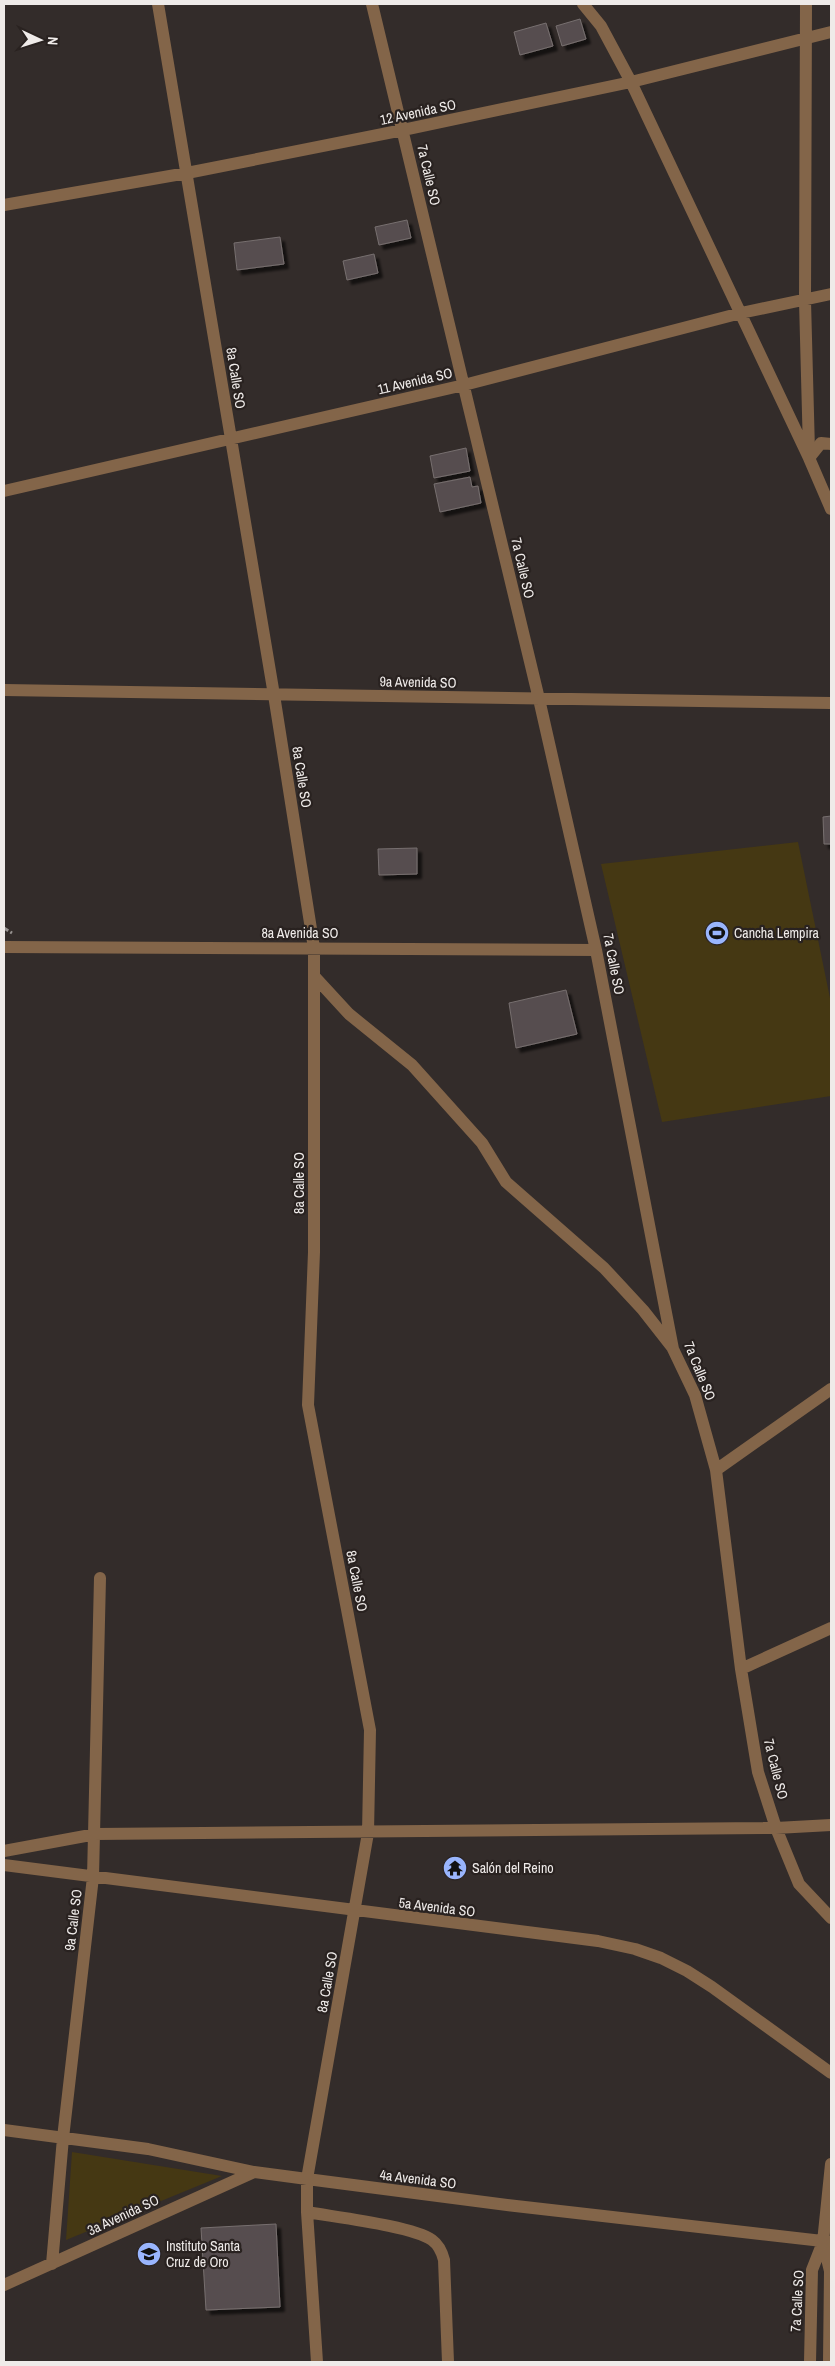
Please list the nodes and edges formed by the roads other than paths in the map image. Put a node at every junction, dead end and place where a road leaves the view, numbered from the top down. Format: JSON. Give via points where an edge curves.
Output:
{"nodes":[{"id":1,"x":158,"y":4,"type":"edge"},
{"id":2,"x":372,"y":4,"type":"edge"},
{"id":3,"x":584,"y":4,"type":"edge"},
{"id":4,"x":806,"y":4,"type":"edge"},
{"id":5,"x":831,"y":32,"type":"edge"},
{"id":6,"x":805,"y":38,"type":"junction"},
{"id":7,"x":632,"y":82,"type":"junction"},
{"id":8,"x":403,"y":130,"type":"junction"},
{"id":9,"x":187,"y":173,"type":"junction"},
{"id":10,"x":5,"y":204,"type":"edge"},
{"id":11,"x":831,"y":294,"type":"edge"},
{"id":12,"x":805,"y":301,"type":"junction"},
{"id":13,"x":741,"y":313,"type":"junction"},
{"id":14,"x":464,"y":385,"type":"junction"},
{"id":15,"x":231,"y":438,"type":"junction"},
{"id":16,"x":831,"y":444,"type":"edge"},
{"id":17,"x":809,"y":458,"type":"junction"},
{"id":18,"x":4,"y":491,"type":"edge"},
{"id":19,"x":831,"y":509,"type":"edge"},
{"id":20,"x":4,"y":690,"type":"edge"},
{"id":21,"x":274,"y":696,"type":"junction"},
{"id":22,"x":539,"y":699,"type":"junction"},
{"id":23,"x":831,"y":703,"type":"edge"},
{"id":24,"x":4,"y":947,"type":"edge"},
{"id":25,"x":314,"y":948,"type":"junction"},
{"id":26,"x":596,"y":950,"type":"junction"},
{"id":27,"x":314,"y":976,"type":"junction"},
{"id":28,"x":674,"y":1349,"type":"junction"},
{"id":29,"x":831,"y":1389,"type":"edge"},
{"id":30,"x":716,"y":1470,"type":"junction"},
{"id":31,"x":100,"y":1578,"type":"dead end"},
{"id":32,"x":831,"y":1628,"type":"edge"},
{"id":33,"x":741,"y":1669,"type":"junction"},
{"id":34,"x":831,"y":1825,"type":"edge"},
{"id":35,"x":776,"y":1828,"type":"junction"},
{"id":36,"x":368,"y":1833,"type":"junction"},
{"id":37,"x":96,"y":1834,"type":"junction"},
{"id":38,"x":4,"y":1851,"type":"edge"},
{"id":39,"x":4,"y":1865,"type":"edge"},
{"id":40,"x":93,"y":1877,"type":"junction"},
{"id":41,"x":355,"y":1912,"type":"junction"},
{"id":42,"x":831,"y":1918,"type":"edge"},
{"id":43,"x":831,"y":2073,"type":"edge"},
{"id":44,"x":4,"y":2130,"type":"edge"},
{"id":45,"x":63,"y":2138,"type":"junction"},
{"id":46,"x":831,"y":2164,"type":"edge"},
{"id":47,"x":254,"y":2172,"type":"junction"},
{"id":48,"x":307,"y":2179,"type":"junction"},
{"id":49,"x":307,"y":2212,"type":"junction"},
{"id":50,"x":827,"y":2242,"type":"edge"},
{"id":51,"x":52,"y":2264,"type":"junction"},
{"id":52,"x":4,"y":2285,"type":"edge"},
{"id":53,"x":317,"y":2362,"type":"edge"},
{"id":54,"x":448,"y":2362,"type":"edge"},
{"id":55,"x":810,"y":2362,"type":"edge"},
{"id":56,"x":829,"y":2362,"type":"edge"}],
"edges":[{"from":1,"to":9,"type":"street","name":"8a Calle SO"},
{"from":2,"to":8,"type":"street","name":"7a Calle SO"},
{"from":3,"to":7,"type":"street","via":[[601,26]]},
{"from":4,"to":6,"type":"street"},
{"from":5,"to":6,"type":"street","name":"12 Avenida SO"},
{"from":6,"to":7,"type":"street","name":"12 Avenida SO"},
{"from":6,"to":12,"type":"street"},
{"from":7,"to":8,"type":"street","name":"12 Avenida SO"},
{"from":7,"to":13,"type":"street"},
{"from":8,"to":9,"type":"street","name":"12 Avenida SO"},
{"from":8,"to":14,"type":"street","name":"7a Calle SO"},
{"from":9,"to":10,"type":"street","name":"12 Avenida SO"},
{"from":9,"to":15,"type":"street","name":"8a Calle SO"},
{"from":11,"to":12,"type":"street","name":"11 Avenida SO"},
{"from":12,"to":13,"type":"street","name":"11 Avenida SO"},
{"from":12,"to":17,"type":"street"},
{"from":13,"to":14,"type":"street","name":"11 Avenida SO"},
{"from":13,"to":17,"type":"street"},
{"from":14,"to":15,"type":"street","name":"11 Avenida SO"},
{"from":14,"to":22,"type":"street","name":"7a Calle SO"},
{"from":15,"to":18,"type":"street","name":"11 Avenida SO"},
{"from":15,"to":21,"type":"street","name":"8a Calle SO"},
{"from":16,"to":17,"type":"street","via":[[821,444]]},
{"from":17,"to":19,"type":"street"},
{"from":20,"to":21,"type":"street","name":"9a Avenida SO"},
{"from":21,"to":22,"type":"street","name":"9a Avenida SO"},
{"from":21,"to":25,"type":"street","name":"8a Calle SO"},
{"from":22,"to":23,"type":"street","name":"9a Avenida SO"},
{"from":22,"to":26,"type":"street","name":"7a Calle SO"},
{"from":24,"to":25,"type":"street","name":"8a Avenida SO"},
{"from":25,"to":26,"type":"street","name":"8a Avenida SO"},
{"from":25,"to":27,"type":"street","name":"8a Calle SO"},
{"from":26,"to":28,"type":"street","name":"7a Calle SO"},
{"from":27,"to":28,"type":"street","via":[[349,1014],[412,1065],[482,1143],[506,1182],[604,1268]]},
{"from":27,"to":36,"type":"street","name":"8a Calle SO","via":[[314,1252],[308,1404],[370,1730]]},
{"from":28,"to":30,"type":"street","name":"7a Calle SO","via":[[695,1396]]},
{"from":29,"to":30,"type":"street"},
{"from":30,"to":33,"type":"street","name":"7a Calle SO"},
{"from":31,"to":37,"type":"street","name":"9a Calle SO"},
{"from":32,"to":33,"type":"street"},
{"from":33,"to":35,"type":"street","name":"7a Calle SO","via":[[758,1772]]},
{"from":34,"to":35,"type":"street"},
{"from":35,"to":36,"type":"street"},
{"from":35,"to":42,"type":"street","name":"7a Calle SO","via":[[799,1884]]},
{"from":36,"to":37,"type":"street"},
{"from":36,"to":41,"type":"street","name":"8a Calle SO"},
{"from":37,"to":38,"type":"street"},
{"from":37,"to":40,"type":"street","name":"9a Calle SO"},
{"from":39,"to":40,"type":"street","name":"5a Avenida SO"},
{"from":40,"to":41,"type":"street","name":"5a Avenida SO"},
{"from":40,"to":45,"type":"street","name":"9a Calle SO"},
{"from":41,"to":43,"type":"street","name":"5a Avenida SO","via":[[635,1948],[661,1958],[712,1987]]},
{"from":41,"to":48,"type":"street","name":"8a Calle SO"},
{"from":44,"to":45,"type":"street","name":"4a Avenida SO"},
{"from":45,"to":47,"type":"street","name":"4a Avenida SO","via":[[148,2149]]},
{"from":45,"to":51,"type":"street","name":"9a Calle SO"},
{"from":46,"to":50,"type":"street","name":"7a Calle SO"},
{"from":47,"to":48,"type":"street","name":"4a Avenida SO"},
{"from":47,"to":51,"type":"street","name":"3a Avenida SO"},
{"from":48,"to":49,"type":"street","name":"8a Calle SO"},
{"from":48,"to":50,"type":"street","name":"4a Avenida SO"},
{"from":49,"to":53,"type":"street","name":"8a Calle SO"},
{"from":49,"to":54,"type":"street","via":[[413,2232],[432,2240],[441,2249]]},
{"from":50,"to":55,"type":"street","name":"7a Calle SO","via":[[812,2270]]},
{"from":50,"to":56,"type":"street","name":"7a Calle SO","via":[[830,2270]]},
{"from":51,"to":52,"type":"street","name":"3a Avenida SO"}]}
